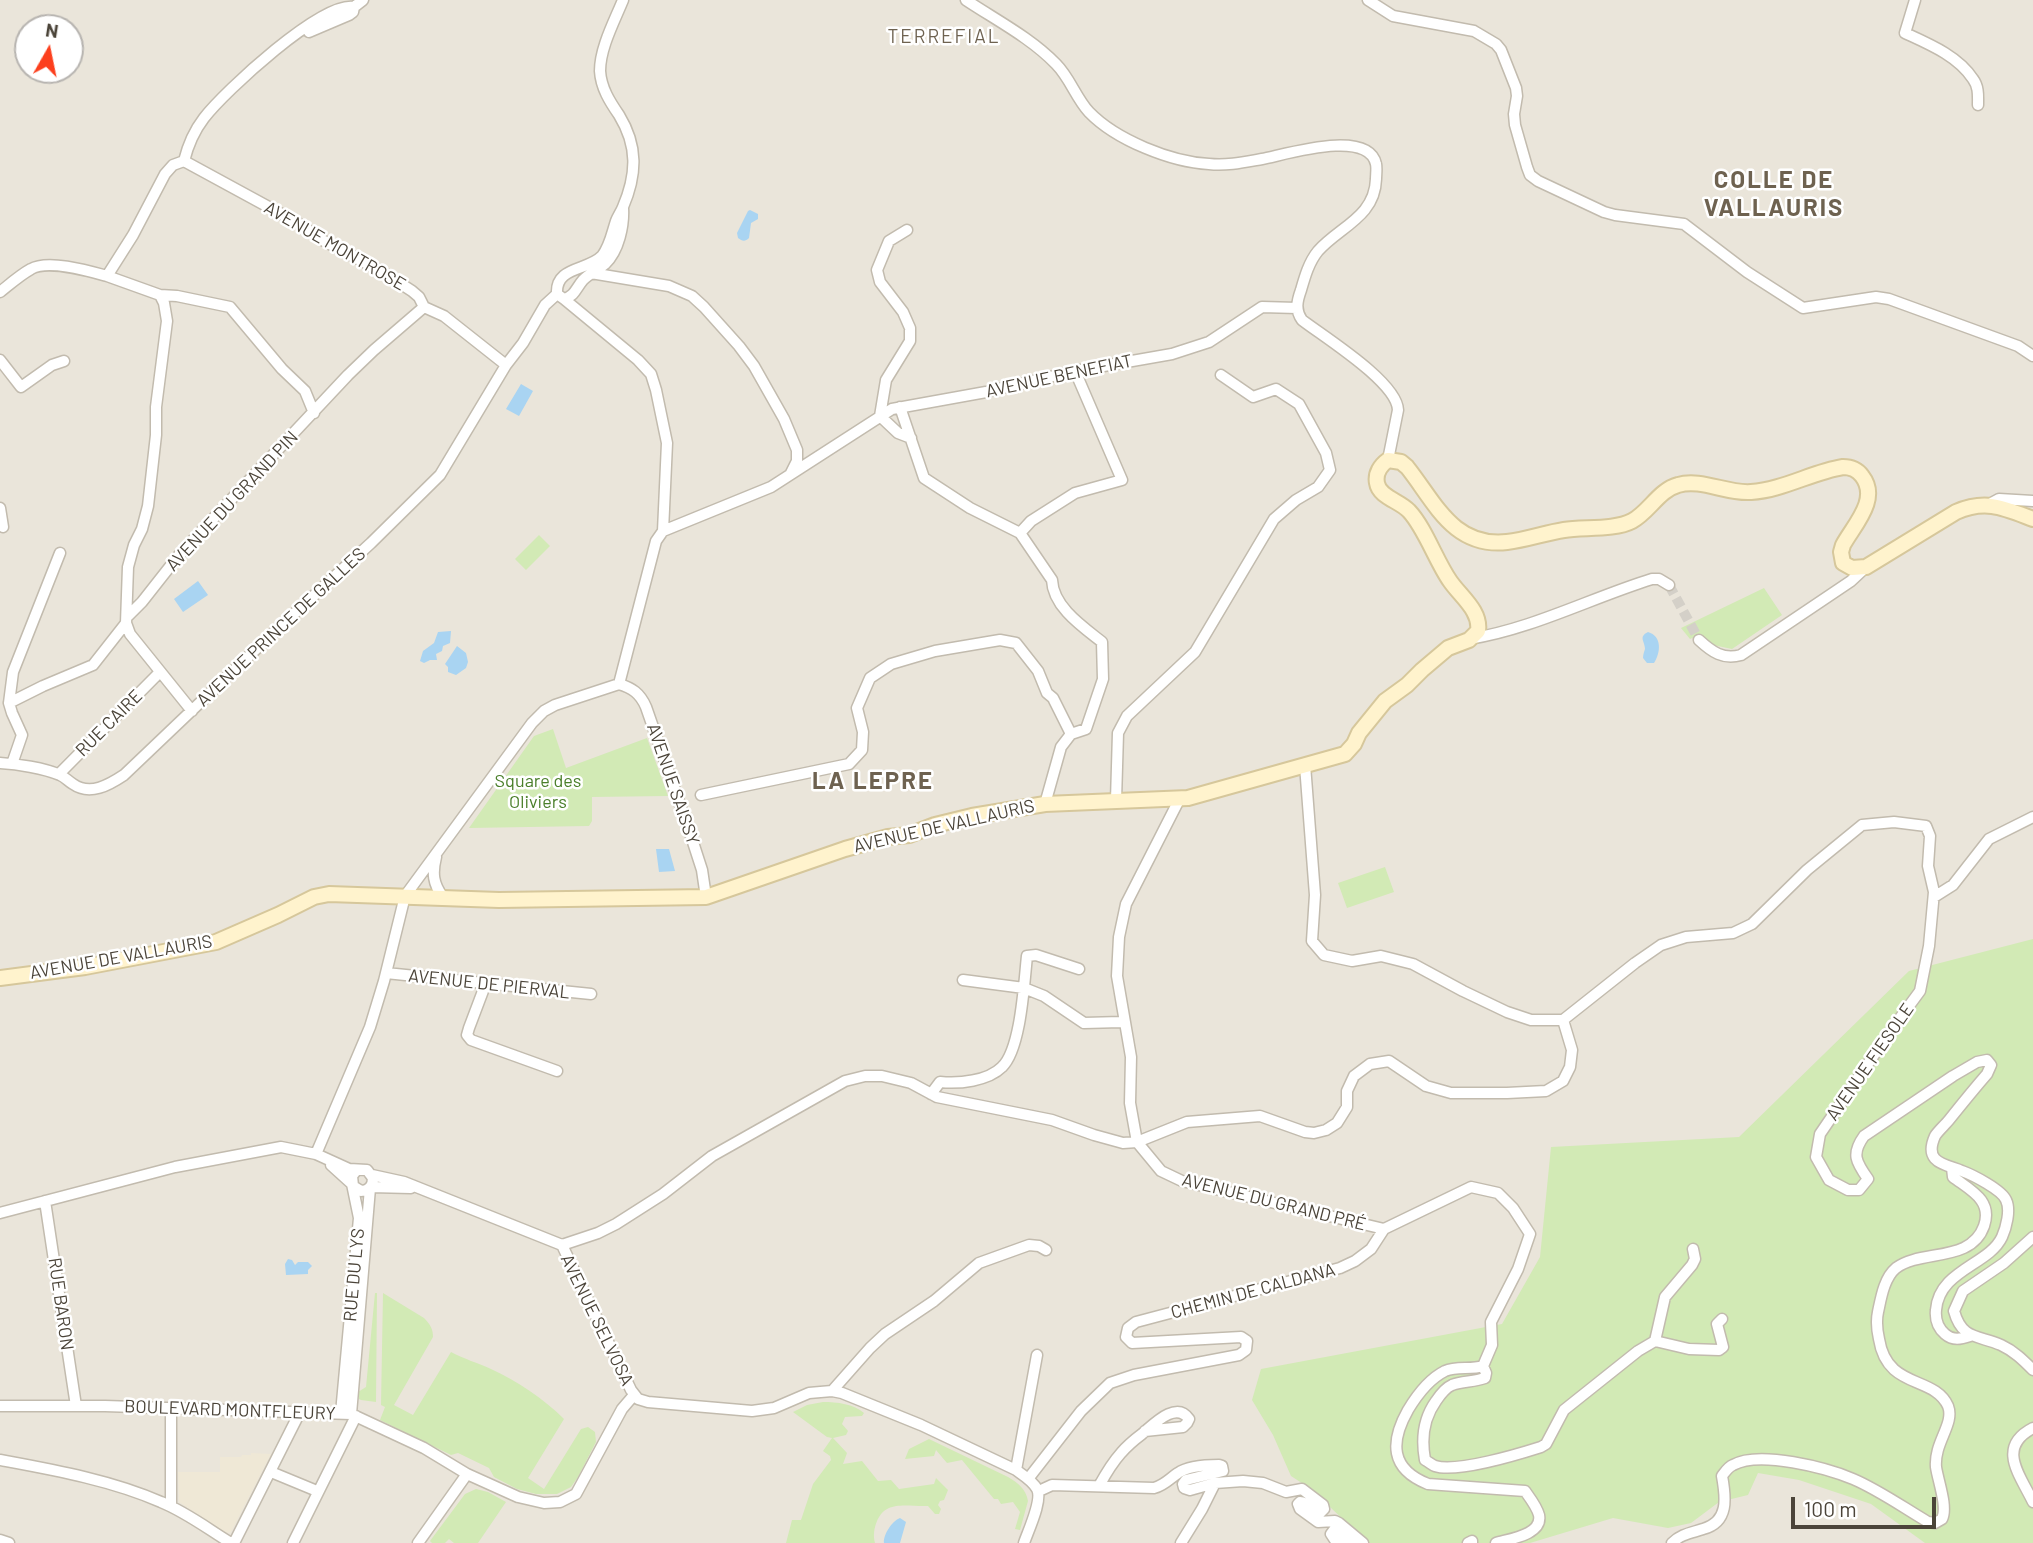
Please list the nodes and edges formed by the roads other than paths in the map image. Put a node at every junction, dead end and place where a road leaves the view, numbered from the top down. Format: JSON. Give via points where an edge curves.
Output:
{"nodes":[{"id":1,"x":363,"y":0,"type":"edge"},
{"id":2,"x":623,"y":0,"type":"edge"},
{"id":3,"x":965,"y":0,"type":"edge"},
{"id":4,"x":1368,"y":0,"type":"edge"},
{"id":5,"x":1915,"y":0,"type":"edge"},
{"id":6,"x":1978,"y":106,"type":"dead end"},
{"id":7,"x":184,"y":162,"type":"junction"},
{"id":8,"x":623,"y":208,"type":"junction"},
{"id":9,"x":907,"y":230,"type":"dead end"},
{"id":10,"x":610,"y":260,"type":"junction"},
{"id":11,"x":570,"y":271,"type":"junction"},
{"id":12,"x":592,"y":273,"type":"junction"},
{"id":13,"x":107,"y":276,"type":"junction"},
{"id":14,"x":616,"y":276,"type":"junction"},
{"id":15,"x":0,"y":292,"type":"edge"},
{"id":16,"x":160,"y":295,"type":"junction"},
{"id":17,"x":561,"y":296,"type":"junction"},
{"id":18,"x":424,"y":307,"type":"junction"},
{"id":19,"x":1297,"y":308,"type":"junction"},
{"id":20,"x":2033,"y":356,"type":"edge"},
{"id":21,"x":0,"y":360,"type":"edge"},
{"id":22,"x":64,"y":361,"type":"dead end"},
{"id":23,"x":506,"y":365,"type":"junction"},
{"id":24,"x":1075,"y":371,"type":"junction"},
{"id":25,"x":1221,"y":375,"type":"dead end"},
{"id":26,"x":896,"y":408,"type":"junction"},
{"id":27,"x":314,"y":413,"type":"junction"},
{"id":28,"x":880,"y":416,"type":"junction"},
{"id":29,"x":911,"y":438,"type":"junction"},
{"id":30,"x":795,"y":442,"type":"junction"},
{"id":31,"x":822,"y":454,"type":"junction"},
{"id":32,"x":1388,"y":460,"type":"junction"},
{"id":33,"x":789,"y":477,"type":"junction"},
{"id":34,"x":2033,"y":501,"type":"edge"},
{"id":35,"x":1988,"y":505,"type":"junction"},
{"id":36,"x":0,"y":508,"type":"edge"},
{"id":37,"x":2033,"y":519,"type":"edge"},
{"id":38,"x":3,"y":527,"type":"dead end"},
{"id":39,"x":663,"y":531,"type":"junction"},
{"id":40,"x":1020,"y":533,"type":"junction"},
{"id":41,"x":60,"y":554,"type":"dead end"},
{"id":42,"x":1866,"y":567,"type":"junction"},
{"id":43,"x":1668,"y":585,"type":"dead end"},
{"id":44,"x":127,"y":620,"type":"junction"},
{"id":45,"x":1469,"y":639,"type":"junction"},
{"id":46,"x":1699,"y":640,"type":"tunnel mouth"},
{"id":47,"x":160,"y":672,"type":"junction"},
{"id":48,"x":619,"y":684,"type":"junction"},
{"id":49,"x":9,"y":703,"type":"junction"},
{"id":50,"x":191,"y":710,"type":"junction"},
{"id":51,"x":1071,"y":733,"type":"junction"},
{"id":52,"x":0,"y":763,"type":"edge"},
{"id":53,"x":12,"y":764,"type":"junction"},
{"id":54,"x":1306,"y":765,"type":"junction"},
{"id":55,"x":59,"y":774,"type":"junction"},
{"id":56,"x":678,"y":800,"type":"junction"},
{"id":57,"x":1116,"y":800,"type":"junction"},
{"id":58,"x":1179,"y":800,"type":"junction"},
{"id":59,"x":1045,"y":804,"type":"junction"},
{"id":60,"x":2033,"y":817,"type":"edge"},
{"id":61,"x":436,"y":853,"type":"junction"},
{"id":62,"x":405,"y":897,"type":"junction"},
{"id":63,"x":443,"y":897,"type":"junction"},
{"id":64,"x":706,"y":897,"type":"junction"},
{"id":65,"x":1934,"y":897,"type":"junction"},
{"id":66,"x":1079,"y":969,"type":"dead end"},
{"id":67,"x":386,"y":973,"type":"junction"},
{"id":68,"x":0,"y":978,"type":"edge"},
{"id":69,"x":962,"y":980,"type":"dead end"},
{"id":70,"x":486,"y":982,"type":"junction"},
{"id":71,"x":1024,"y":988,"type":"junction"},
{"id":72,"x":591,"y":994,"type":"dead end"},
{"id":73,"x":1563,"y":1020,"type":"junction"},
{"id":74,"x":1121,"y":1022,"type":"dead end"},
{"id":75,"x":557,"y":1071,"type":"dead end"},
{"id":76,"x":931,"y":1094,"type":"junction"},
{"id":77,"x":1137,"y":1142,"type":"junction"},
{"id":78,"x":316,"y":1154,"type":"junction"},
{"id":79,"x":1952,"y":1168,"type":"junction"},
{"id":80,"x":356,"y":1171,"type":"junction"},
{"id":81,"x":372,"y":1175,"type":"junction"},
{"id":82,"x":352,"y":1184,"type":"junction"},
{"id":83,"x":370,"y":1188,"type":"junction"},
{"id":84,"x":422,"y":1189,"type":"junction"},
{"id":85,"x":45,"y":1201,"type":"junction"},
{"id":86,"x":0,"y":1213,"type":"edge"},
{"id":87,"x":1384,"y":1229,"type":"junction"},
{"id":88,"x":2033,"y":1237,"type":"edge"},
{"id":89,"x":562,"y":1245,"type":"junction"},
{"id":90,"x":1046,"y":1250,"type":"dead end"},
{"id":91,"x":1693,"y":1250,"type":"dead end"},
{"id":92,"x":1722,"y":1319,"type":"dead end"},
{"id":93,"x":1970,"y":1336,"type":"junction"},
{"id":94,"x":1655,"y":1341,"type":"junction"},
{"id":95,"x":1037,"y":1355,"type":"dead end"},
{"id":96,"x":1483,"y":1366,"type":"junction"},
{"id":97,"x":350,"y":1368,"type":"junction"},
{"id":98,"x":2033,"y":1370,"type":"edge"},
{"id":99,"x":832,"y":1391,"type":"junction"},
{"id":100,"x":634,"y":1395,"type":"junction"},
{"id":101,"x":0,"y":1406,"type":"edge"},
{"id":102,"x":76,"y":1406,"type":"junction"},
{"id":103,"x":171,"y":1409,"type":"junction"},
{"id":104,"x":300,"y":1412,"type":"junction"},
{"id":105,"x":349,"y":1414,"type":"junction"},
{"id":106,"x":2033,"y":1428,"type":"edge"},
{"id":107,"x":1146,"y":1431,"type":"dead end"},
{"id":108,"x":0,"y":1460,"type":"edge"},
{"id":109,"x":1016,"y":1470,"type":"junction"},
{"id":110,"x":271,"y":1472,"type":"junction"},
{"id":111,"x":467,"y":1474,"type":"junction"},
{"id":112,"x":1028,"y":1479,"type":"junction"},
{"id":113,"x":1215,"y":1483,"type":"junction"},
{"id":114,"x":1099,"y":1486,"type":"junction"},
{"id":115,"x":317,"y":1491,"type":"junction"},
{"id":116,"x":1039,"y":1491,"type":"junction"},
{"id":117,"x":2033,"y":1503,"type":"edge"},
{"id":118,"x":171,"y":1506,"type":"junction"},
{"id":119,"x":0,"y":1540,"type":"edge"},
{"id":120,"x":9,"y":1543,"type":"edge"},
{"id":121,"x":232,"y":1543,"type":"edge"},
{"id":122,"x":293,"y":1543,"type":"edge"},
{"id":123,"x":418,"y":1543,"type":"edge"},
{"id":124,"x":1024,"y":1543,"type":"edge"},
{"id":125,"x":1181,"y":1543,"type":"edge"},
{"id":126,"x":1337,"y":1543,"type":"edge"},
{"id":127,"x":1350,"y":1543,"type":"edge"},
{"id":128,"x":1363,"y":1543,"type":"edge"},
{"id":129,"x":1496,"y":1543,"type":"edge"},
{"id":130,"x":1672,"y":1543,"type":"edge"}],
"edges":[{"from":1,"to":7,"type":"street","via":[[349,15],[289,41],[248,72],[202,120]]},
{"from":2,"to":8,"type":"street","via":[[600,71],[604,90],[628,132],[634,153]]},
{"from":3,"to":19,"type":"street","via":[[1055,62],[1088,111],[1102,123],[1164,154],[1226,164],[1343,145],[1369,153],[1376,163],[1373,197],[1358,218],[1319,250]]},
{"from":4,"to":20,"type":"street","via":[[1393,16],[1474,31],[1496,44],[1516,88],[1515,125],[1527,167],[1538,181],[1604,212],[1684,224],[1803,308],[1889,299],[2018,346]]},
{"from":5,"to":6,"type":"street","via":[[1905,33],[1942,51],[1964,69],[1974,80]]},
{"from":7,"to":13,"type":"street","via":[[165,174]]},
{"from":7,"to":18,"type":"street","name":"AVENUE MONTROSE","via":[[381,271],[412,291]]},
{"from":8,"to":10,"type":"street","via":[[622,229]]},
{"from":8,"to":11,"type":"street","via":[[602,256]]},
{"from":9,"to":28,"type":"street","via":[[889,241],[877,270],[910,328],[910,341],[886,380]]},
{"from":10,"to":12,"type":"street"},
{"from":10,"to":14,"type":"street"},
{"from":11,"to":12,"type":"street"},
{"from":11,"to":17,"type":"street","via":[[559,281]]},
{"from":12,"to":14,"type":"street"},
{"from":12,"to":17,"type":"street","via":[[574,294]]},
{"from":13,"to":15,"type":"street","via":[[40,265]]},
{"from":13,"to":16,"type":"street"},
{"from":14,"to":30,"type":"street","via":[[681,290],[704,307],[754,366]]},
{"from":16,"to":27,"type":"street","via":[[230,307],[305,391]]},
{"from":16,"to":44,"type":"street","via":[[167,321],[151,486],[130,556]]},
{"from":17,"to":23,"type":"street","via":[[545,305]]},
{"from":17,"to":39,"type":"street","via":[[651,374],[667,443]]},
{"from":18,"to":23,"type":"street","name":"AVENUE MONTROSE","via":[[444,316]]},
{"from":18,"to":27,"type":"street","name":"AVENUE DU GRAND PIN","via":[[374,350]]},
{"from":19,"to":24,"type":"street","name":"AVENUE BENEFIAT","via":[[1262,307],[1209,342],[1172,354]]},
{"from":19,"to":32,"type":"street","via":[[1302,320],[1370,370],[1394,398],[1398,410]]},
{"from":21,"to":22,"type":"street","via":[[21,387]]},
{"from":23,"to":50,"type":"street","name":"AVENUE PRINCE DE GALLES","via":[[440,475]]},
{"from":24,"to":26,"type":"street","name":"AVENUE BENEFIAT"},
{"from":24,"to":40,"type":"street","via":[[1122,480],[1075,493]]},
{"from":25,"to":57,"type":"street","via":[[1253,397],[1276,389],[1299,404],[1326,453],[1330,470],[1318,487],[1274,519],[1195,652],[1127,716],[1118,733]]},
{"from":26,"to":28,"type":"street","name":"AVENUE BENEFIAT"},
{"from":26,"to":29,"type":"street"},
{"from":27,"to":44,"type":"street","name":"AVENUE DU GRAND PIN","via":[[179,555]]},
{"from":28,"to":29,"type":"street"},
{"from":28,"to":31,"type":"street","name":"AVENUE BENEFIAT"},
{"from":29,"to":40,"type":"street","via":[[923,478]]},
{"from":30,"to":31,"type":"street","via":[[810,454]]},
{"from":30,"to":33,"type":"street","via":[[798,456]]},
{"from":31,"to":33,"type":"street","name":"AVENUE BENEFIAT"},
{"from":32,"to":42,"type":"main road","via":[[1407,467],[1450,524],[1470,536],[1503,543],[1630,522],[1675,485],[1760,492],[1851,467],[1866,483],[1868,499],[1843,545],[1841,558],[1853,568]]},
{"from":32,"to":45,"type":"main road","via":[[1379,469],[1377,484],[1412,514],[1449,581],[1478,617],[1478,631]]},
{"from":33,"to":39,"type":"street","name":"AVENUE BENEFIAT"},
{"from":34,"to":35,"type":"street","via":[[1998,499]]},
{"from":35,"to":37,"type":"main road"},
{"from":35,"to":42,"type":"main road","via":[[1956,512]]},
{"from":36,"to":38,"type":"street"},
{"from":39,"to":48,"type":"street","via":[[656,541]]},
{"from":40,"to":51,"type":"street","via":[[1052,580],[1068,614],[1102,642],[1103,679],[1086,729]]},
{"from":41,"to":49,"type":"street","via":[[13,672]]},
{"from":42,"to":46,"type":"street","via":[[1741,655],[1715,654]]},
{"from":43,"to":45,"type":"street","via":[[1652,579],[1538,621]]},
{"from":44,"to":47,"type":"street","via":[[130,634]]},
{"from":44,"to":49,"type":"street","name":"AVENUE DU GRAND PIN","via":[[93,665]]},
{"from":45,"to":54,"type":"main road","name":"AVENUE DE VALLAURIS","via":[[1448,648],[1385,701],[1345,754]]},
{"from":47,"to":50,"type":"street"},
{"from":47,"to":55,"type":"street","name":"RUE CAIRE"},
{"from":48,"to":56,"type":"street","name":"AVENUE SAISSY","via":[[643,699]]},
{"from":48,"to":61,"type":"street","via":[[544,711]]},
{"from":49,"to":53,"type":"street","via":[[22,735]]},
{"from":50,"to":55,"type":"street","name":"AVENUE PRINCE DE GALLES","via":[[124,775],[109,783],[80,788]]},
{"from":51,"to":56,"type":"street","via":[[1038,671],[1016,643],[1000,640],[935,651],[891,664],[870,678],[858,708],[862,750],[849,764]]},
{"from":51,"to":59,"type":"street","via":[[1061,747]]},
{"from":52,"to":53,"type":"street","name":"AVENUE PRINCE DE GALLES"},
{"from":53,"to":55,"type":"street","name":"AVENUE PRINCE DE GALLES"},
{"from":54,"to":58,"type":"main road","name":"AVENUE DE VALLAURIS"},
{"from":54,"to":73,"type":"street","via":[[1315,895],[1312,941],[1324,955],[1352,961],[1381,956],[1413,964],[1507,1012],[1531,1020]]},
{"from":56,"to":64,"type":"street","name":"AVENUE SAISSY","via":[[702,870]]},
{"from":57,"to":58,"type":"main road","name":"AVENUE DE VALLAURIS"},
{"from":57,"to":59,"type":"main road","name":"AVENUE DE VALLAURIS"},
{"from":58,"to":77,"type":"street","via":[[1126,904],[1119,937],[1117,976],[1131,1057],[1130,1103]]},
{"from":59,"to":64,"type":"main road","name":"AVENUE DE VALLAURIS","via":[[972,816],[870,842]]},
{"from":60,"to":65,"type":"street","via":[[1989,839],[1953,885]]},
{"from":61,"to":62,"type":"street"},
{"from":61,"to":63,"type":"street","via":[[433,878]]},
{"from":62,"to":63,"type":"main road","name":"AVENUE DE VALLAURIS"},
{"from":62,"to":67,"type":"street"},
{"from":62,"to":68,"type":"main road","name":"AVENUE DE VALLAURIS","via":[[322,895],[216,942]]},
{"from":63,"to":64,"type":"main road","name":"AVENUE DE VALLAURIS"},
{"from":65,"to":73,"type":"street","name":"AVENUE FIESOLE","via":[[1926,826],[1862,825],[1752,924],[1733,933],[1686,937],[1661,945]]},
{"from":65,"to":79,"type":"street","name":"AVENUE FIESOLE","via":[[1920,991],[1820,1134],[1816,1157],[1829,1180],[1859,1190],[1868,1180],[1856,1158],[1864,1136],[1953,1076],[1987,1060],[1991,1065],[1987,1074],[1935,1136],[1935,1159]]},
{"from":66,"to":71,"type":"street","via":[[1027,956]]},
{"from":67,"to":70,"type":"street","name":"AVENUE DE PIERVAL"},
{"from":67,"to":78,"type":"street","via":[[370,1027]]},
{"from":69,"to":71,"type":"street"},
{"from":70,"to":72,"type":"street","name":"AVENUE DE PIERVAL"},
{"from":70,"to":75,"type":"street","via":[[467,1035]]},
{"from":71,"to":74,"type":"street","via":[[1084,1023]]},
{"from":71,"to":76,"type":"street","via":[[1018,1034],[1005,1065],[993,1075],[940,1082]]},
{"from":73,"to":77,"type":"street","via":[[1572,1050],[1570,1067],[1563,1081],[1546,1091],[1451,1093],[1426,1086],[1389,1061],[1370,1063],[1354,1076],[1346,1107],[1337,1123],[1326,1130],[1306,1132],[1260,1116],[1187,1122]]},
{"from":76,"to":77,"type":"street","via":[[1052,1120],[1123,1143]]},
{"from":76,"to":89,"type":"street","via":[[882,1076],[845,1081],[712,1156],[607,1229]]},
{"from":77,"to":87,"type":"street","name":"AVENUE DU GRAND PRÉ","via":[[1161,1171],[1182,1181]]},
{"from":78,"to":80,"type":"street"},
{"from":78,"to":82,"type":"street"},
{"from":78,"to":85,"type":"street","via":[[281,1147],[200,1161]]},
{"from":79,"to":93,"type":"street","via":[[2003,1194],[2008,1210],[2002,1238],[1958,1273],[1938,1299],[1935,1315],[1942,1332],[1949,1338]]},
{"from":79,"to":130,"type":"street","via":[[1953,1177],[1984,1203],[1987,1211],[1981,1233],[1961,1249],[1894,1270],[1877,1316],[1881,1350],[1890,1365],[1901,1376],[1939,1394],[1949,1410],[1949,1424],[1937,1448],[1942,1519],[1928,1522],[1855,1480],[1827,1470],[1760,1460],[1732,1465],[1722,1476],[1725,1506],[1713,1527]]},
{"from":80,"to":81,"type":"street","via":[[363,1169]]},
{"from":80,"to":82,"type":"street"},
{"from":81,"to":83,"type":"street"},
{"from":81,"to":84,"type":"street"},
{"from":82,"to":83,"type":"street","via":[[361,1191]]},
{"from":82,"to":97,"type":"street","name":"RUE DU LYS","via":[[359,1225]]},
{"from":83,"to":84,"type":"street"},
{"from":83,"to":97,"type":"street","name":"RUE DU LYS"},
{"from":84,"to":89,"type":"street"},
{"from":85,"to":86,"type":"street"},
{"from":85,"to":102,"type":"street","name":"RUE BARON"},
{"from":87,"to":96,"type":"street","name":"CHEMIN DE CALDANA","via":[[1471,1187],[1498,1193],[1513,1208],[1530,1234],[1491,1322],[1492,1345]]},
{"from":87,"to":112,"type":"street","name":"CHEMIN DE CALDANA","via":[[1371,1249],[1340,1268],[1136,1322],[1126,1337],[1132,1343],[1241,1336],[1247,1341],[1246,1350],[1110,1383],[1081,1411]]},
{"from":88,"to":93,"type":"street","via":[[1963,1291],[1954,1311],[1960,1327]]},
{"from":89,"to":100,"type":"street","name":"AVENUE SELVOSA"},
{"from":90,"to":99,"type":"street","via":[[1029,1245],[979,1263],[886,1334]]},
{"from":91,"to":94,"type":"street","via":[[1692,1265],[1665,1297]]},
{"from":92,"to":94,"type":"street","via":[[1717,1324],[1723,1348],[1719,1350]]},
{"from":93,"to":98,"type":"street","via":[[2000,1345]]},
{"from":94,"to":96,"type":"street","via":[[1564,1410],[1541,1447],[1502,1459],[1436,1466],[1426,1460],[1422,1446],[1429,1410],[1452,1385],[1485,1378]]},
{"from":95,"to":109,"type":"street"},
{"from":96,"to":129,"type":"street","via":[[1446,1371],[1429,1383],[1406,1415],[1396,1442],[1404,1469],[1429,1484],[1525,1491],[1539,1522],[1523,1535]]},
{"from":97,"to":105,"type":"street","name":"RUE DU LYS"},
{"from":99,"to":100,"type":"street","via":[[809,1393],[774,1408],[752,1411],[648,1402]]},
{"from":99,"to":109,"type":"street","via":[[921,1425]]},
{"from":100,"to":111,"type":"street","name":"BOULEVARD MONTFLEURY","via":[[569,1499],[528,1500]]},
{"from":101,"to":102,"type":"street","name":"BOULEVARD MONTFLEURY"},
{"from":102,"to":103,"type":"street","name":"BOULEVARD MONTFLEURY"},
{"from":103,"to":104,"type":"street","name":"BOULEVARD MONTFLEURY"},
{"from":103,"to":118,"type":"street"},
{"from":104,"to":105,"type":"street","name":"BOULEVARD MONTFLEURY"},
{"from":104,"to":110,"type":"street"},
{"from":105,"to":111,"type":"street","name":"BOULEVARD MONTFLEURY","via":[[424,1448]]},
{"from":105,"to":115,"type":"street"},
{"from":106,"to":117,"type":"street","via":[[2022,1434],[2013,1449]]},
{"from":107,"to":114,"type":"street","via":[[1121,1452]]},
{"from":108,"to":118,"type":"street","via":[[105,1482]]},
{"from":109,"to":112,"type":"street"},
{"from":110,"to":115,"type":"street"},
{"from":110,"to":121,"type":"street"},
{"from":111,"to":123,"type":"street"},
{"from":112,"to":116,"type":"street"},
{"from":113,"to":114,"type":"street","via":[[1190,1490],[1183,1486],[1189,1479],[1223,1471],[1219,1465],[1180,1472],[1154,1488]]},
{"from":113,"to":125,"type":"street"},
{"from":113,"to":128,"type":"street","via":[[1253,1481],[1286,1492],[1304,1490],[1324,1509],[1317,1513],[1300,1502],[1300,1509],[1318,1522],[1339,1522]]},
{"from":114,"to":116,"type":"street","via":[[1052,1485]]},
{"from":115,"to":122,"type":"street"},
{"from":116,"to":124,"type":"street"},
{"from":118,"to":121,"type":"street"},
{"from":119,"to":120,"type":"street"},
{"from":126,"to":127,"type":"street","via":[[1331,1534],[1334,1530]]}]}
